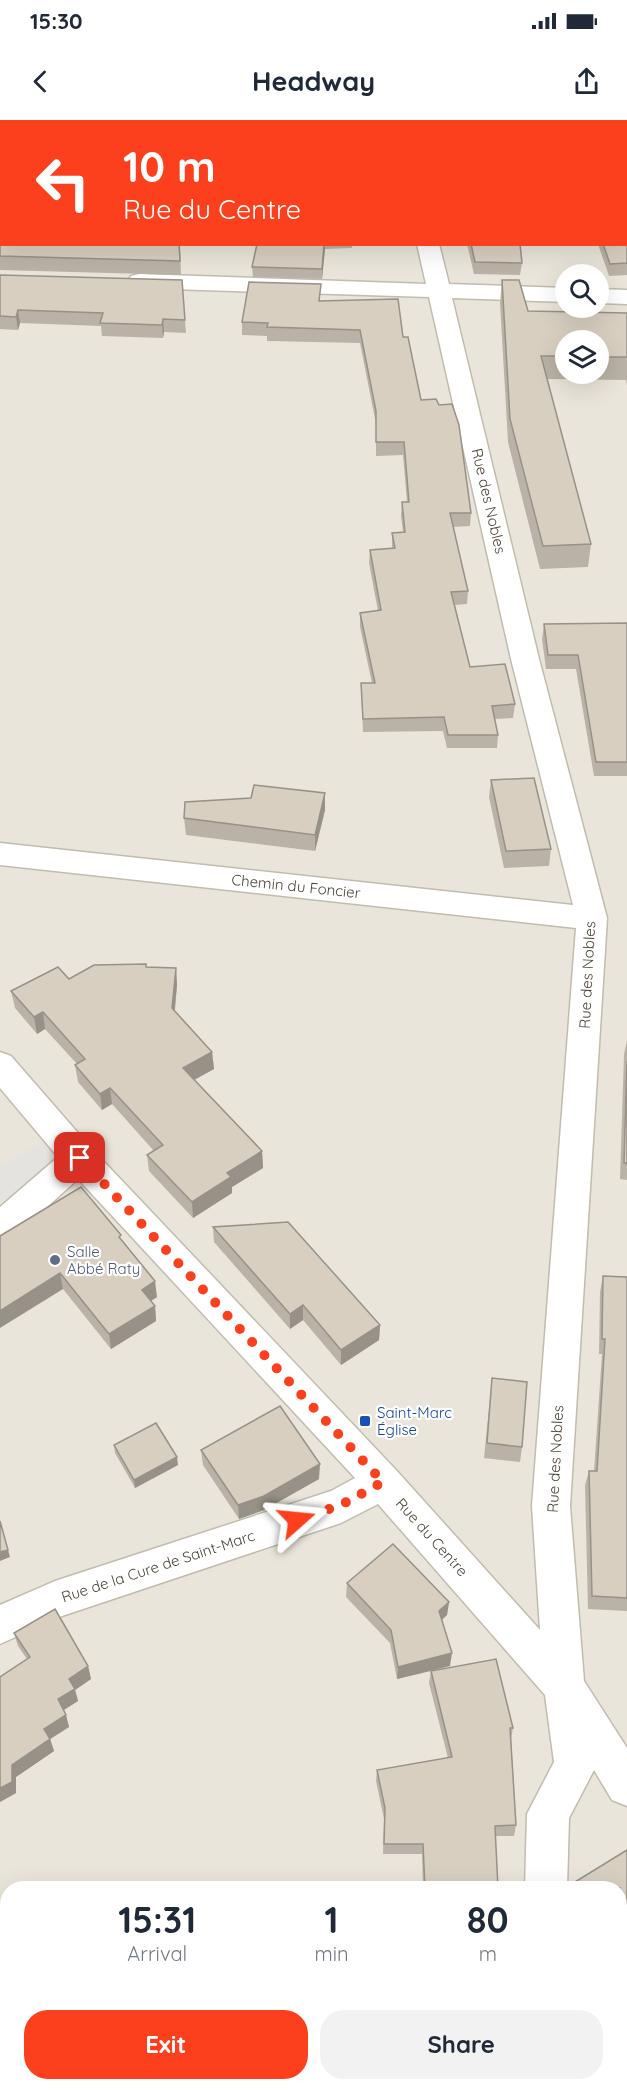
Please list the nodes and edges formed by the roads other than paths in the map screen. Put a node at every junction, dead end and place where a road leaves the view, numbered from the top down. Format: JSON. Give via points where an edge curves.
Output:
{"nodes":[{"id":1,"x":429,"y":246,"type":"edge"},
{"id":2,"x":118,"y":281,"type":"edge"},
{"id":3,"x":440,"y":290,"type":"junction"},
{"id":4,"x":555,"y":295,"type":"edge"},
{"id":5,"x":609,"y":296,"type":"edge"},
{"id":6,"x":627,"y":297,"type":"edge"},
{"id":7,"x":0,"y":854,"type":"edge"},
{"id":8,"x":592,"y":918,"type":"junction"},
{"id":9,"x":0,"y":1065,"type":"edge"},
{"id":10,"x":80,"y":1158,"type":"junction"},
{"id":11,"x":0,"y":1225,"type":"edge"},
{"id":12,"x":383,"y":1482,"type":"junction"},
{"id":13,"x":0,"y":1624,"type":"edge"},
{"id":14,"x":564,"y":1686,"type":"junction"},
{"id":15,"x":627,"y":1785,"type":"edge"},
{"id":16,"x":546,"y":1881,"type":"edge"}],
"edges":[{"from":1,"to":3,"type":"street","name":"Rue des Nobles"},
{"from":2,"to":3,"type":"street"},
{"from":3,"to":4,"type":"street"},
{"from":3,"to":8,"type":"street","name":"Rue des Nobles","via":[[525,659]]},
{"from":5,"to":6,"type":"street"},
{"from":7,"to":8,"type":"street","name":"Chemin du Foncier"},
{"from":8,"to":14,"type":"street","name":"Rue des Nobles","via":[[550,1506]]},
{"from":9,"to":10,"type":"street","name":"Rue du Centre"},
{"from":10,"to":11,"type":"street"},
{"from":10,"to":12,"type":"street","name":"Rue du Centre"},
{"from":12,"to":13,"type":"street","name":"Rue de la Cure de Saint-Marc","via":[[341,1505],[55,1600]]},
{"from":12,"to":14,"type":"street","name":"Rue du Centre"},
{"from":14,"to":15,"type":"street","name":"Rue du Centre"},
{"from":14,"to":16,"type":"street","name":"Rue des Nobles","via":[[575,1765],[548,1814]]}]}
